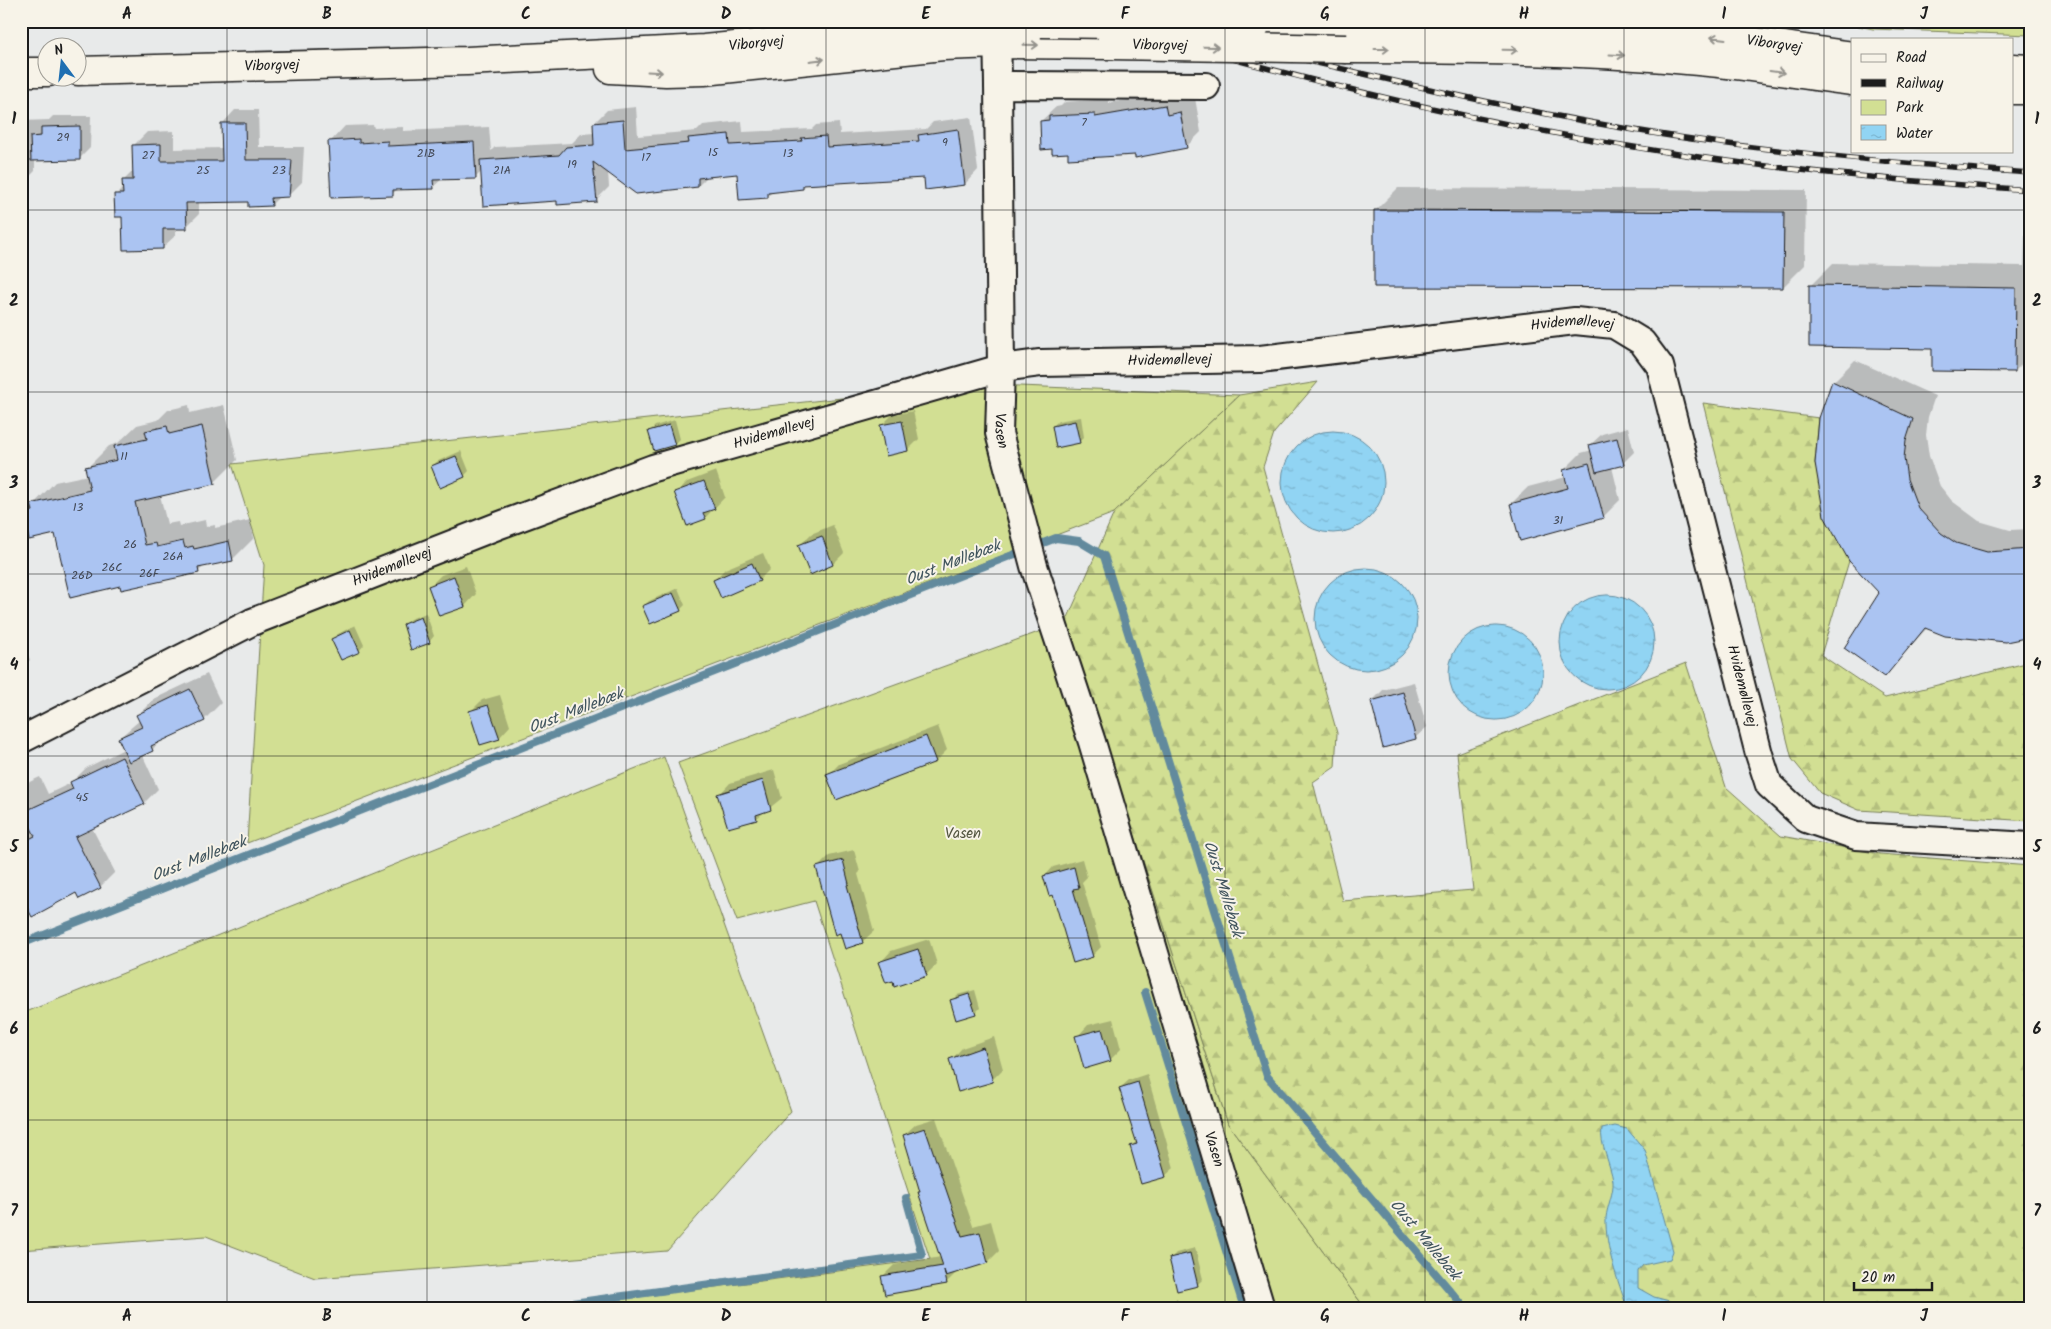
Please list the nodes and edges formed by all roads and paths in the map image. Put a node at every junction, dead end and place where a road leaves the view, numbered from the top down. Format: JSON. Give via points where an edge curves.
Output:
{"nodes":[{"id":1,"x":997,"y":34,"type":"junction"},
{"id":2,"x":1851,"y":56,"type":"edge"},
{"id":3,"x":2014,"y":68,"type":"edge"},
{"id":4,"x":2030,"y":68,"type":"edge"},
{"id":5,"x":88,"y":71,"type":"edge"},
{"id":6,"x":21,"y":72,"type":"edge"},
{"id":7,"x":38,"y":72,"type":"edge"},
{"id":8,"x":1851,"y":81,"type":"edge"},
{"id":9,"x":998,"y":85,"type":"junction"},
{"id":10,"x":1206,"y":86,"type":"dead end"},
{"id":11,"x":2014,"y":90,"type":"edge"},
{"id":12,"x":2030,"y":90,"type":"edge"},
{"id":13,"x":1001,"y":368,"type":"junction"},
{"id":14,"x":21,"y":740,"type":"edge"},
{"id":15,"x":2030,"y":846,"type":"edge"},
{"id":16,"x":1261,"y":1308,"type":"edge"}],
"edges":[{"from":2,"to":1,"type":"street","name":"Viborgvej","one_way":true,"bridge":true,"via":[[1652,30],[1569,26],[1041,23]]},
{"from":1,"to":5,"type":"street","name":"Viborgvej","via":[[868,32],[704,49],[466,61]]},
{"from":1,"to":8,"type":"street","name":"Viborgvej","one_way":true,"bridge":true,"via":[[1110,45],[1623,55],[1690,60]]},
{"from":1,"to":9,"type":"street","name":"Vasen"},
{"from":3,"to":4,"type":"street"},
{"from":6,"to":7,"type":"street"},
{"from":9,"to":10,"type":"street"},
{"from":9,"to":13,"type":"street","name":"Vasen"},
{"from":11,"to":12,"type":"street"},
{"from":13,"to":14,"type":"street","name":"Hvidemøllevej","via":[[653,468],[500,525],[252,622]]},
{"from":13,"to":15,"type":"street","name":"Hvidemøllevej","via":[[1040,363],[1260,359],[1575,321],[1614,325],[1642,342],[1660,366],[1758,754],[1770,785],[1806,819],[1856,836]]},
{"from":13,"to":16,"type":"street","name":"Vasen","via":[[999,434],[1022,525],[1092,742]]}]}
